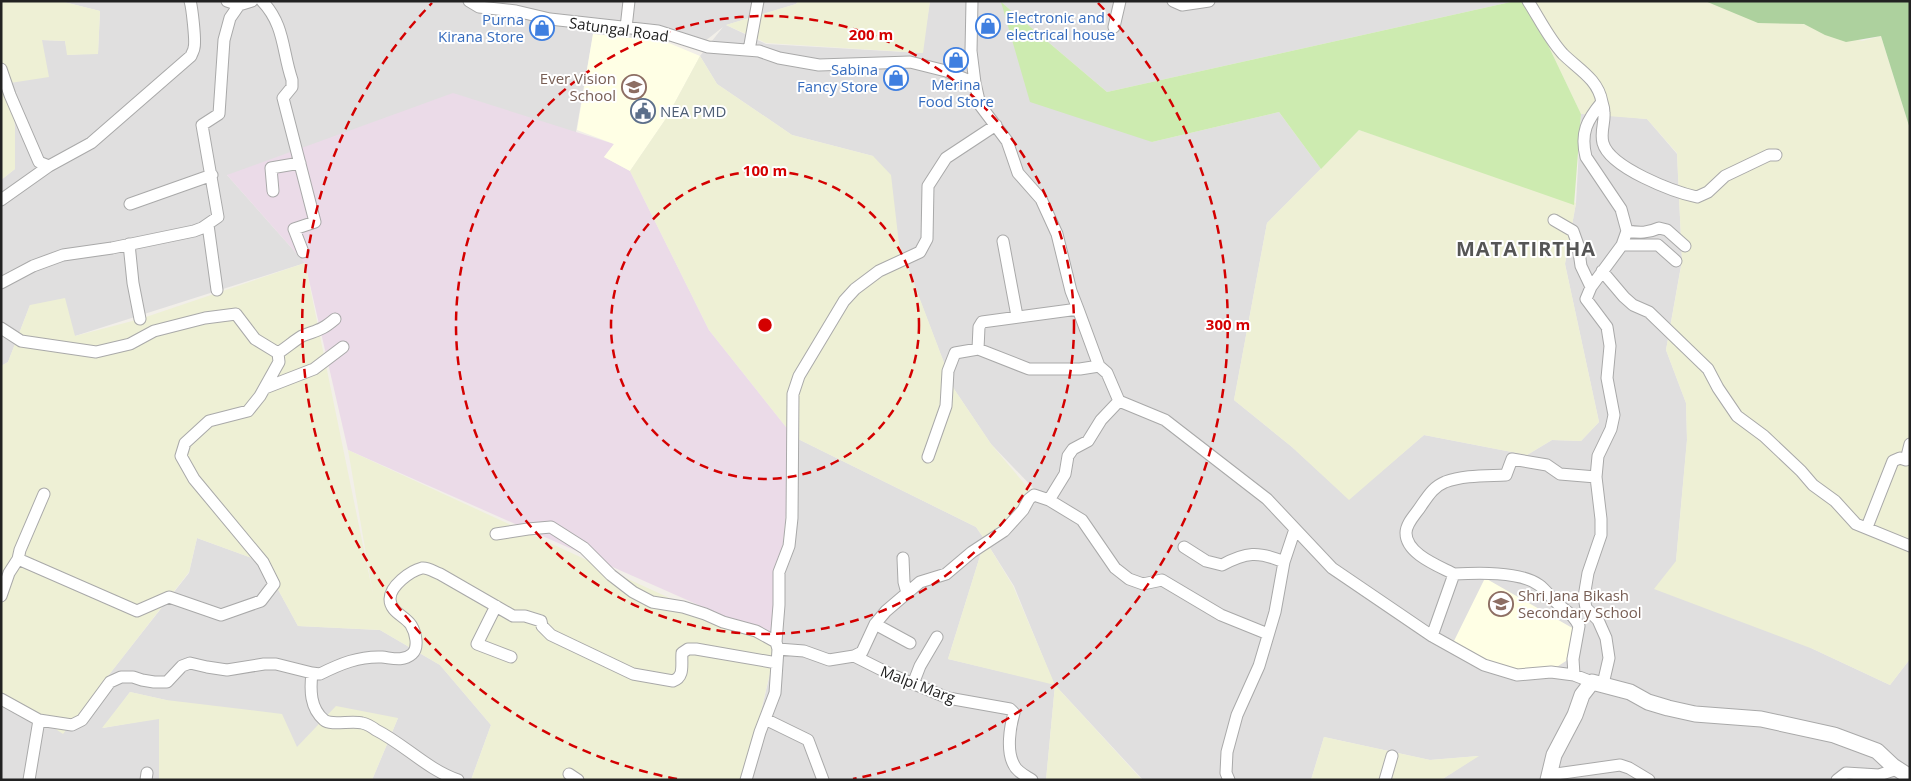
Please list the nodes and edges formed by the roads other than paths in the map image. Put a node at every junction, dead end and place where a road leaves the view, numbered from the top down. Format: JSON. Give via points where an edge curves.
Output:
{"nodes":[{"id":1,"x":190,"y":1,"type":"edge"},
{"id":2,"x":227,"y":1,"type":"edge"},
{"id":3,"x":252,"y":1,"type":"edge"},
{"id":4,"x":262,"y":1,"type":"edge"},
{"id":5,"x":469,"y":1,"type":"edge"},
{"id":6,"x":628,"y":1,"type":"edge"},
{"id":7,"x":758,"y":1,"type":"edge"},
{"id":8,"x":972,"y":1,"type":"edge"},
{"id":9,"x":1120,"y":1,"type":"edge"},
{"id":10,"x":1173,"y":1,"type":"edge"},
{"id":11,"x":1209,"y":1,"type":"edge"},
{"id":12,"x":1528,"y":1,"type":"edge"},
{"id":13,"x":239,"y":5,"type":"junction"},
{"id":14,"x":516,"y":6,"type":"edge"},
{"id":15,"x":1114,"y":27,"type":"dead end"},
{"id":16,"x":626,"y":28,"type":"junction"},
{"id":17,"x":749,"y":50,"type":"junction"},
{"id":18,"x":1,"y":69,"type":"edge"},
{"id":19,"x":975,"y":83,"type":"junction"},
{"id":20,"x":1602,"y":102,"type":"junction"},
{"id":21,"x":996,"y":124,"type":"junction"},
{"id":22,"x":1776,"y":155,"type":"dead end"},
{"id":23,"x":300,"y":163,"type":"junction"},
{"id":24,"x":49,"y":166,"type":"junction"},
{"id":25,"x":212,"y":175,"type":"junction"},
{"id":26,"x":274,"y":191,"type":"dead end"},
{"id":27,"x":1,"y":200,"type":"edge"},
{"id":28,"x":130,"y":204,"type":"dead end"},
{"id":29,"x":1554,"y":220,"type":"dead end"},
{"id":30,"x":208,"y":225,"type":"junction"},
{"id":31,"x":1627,"y":230,"type":"junction"},
{"id":32,"x":1004,"y":242,"type":"dead end"},
{"id":33,"x":129,"y":244,"type":"junction"},
{"id":34,"x":1622,"y":245,"type":"junction"},
{"id":35,"x":1685,"y":246,"type":"dead end"},
{"id":36,"x":303,"y":252,"type":"dead end"},
{"id":37,"x":1676,"y":261,"type":"dead end"},
{"id":38,"x":1602,"y":271,"type":"junction"},
{"id":39,"x":1,"y":284,"type":"edge"},
{"id":40,"x":1591,"y":287,"type":"junction"},
{"id":41,"x":217,"y":290,"type":"dead end"},
{"id":42,"x":1078,"y":309,"type":"junction"},
{"id":43,"x":1017,"y":316,"type":"junction"},
{"id":44,"x":140,"y":319,"type":"dead end"},
{"id":45,"x":335,"y":319,"type":"dead end"},
{"id":46,"x":1,"y":328,"type":"edge"},
{"id":47,"x":6,"y":338,"type":"edge"},
{"id":48,"x":343,"y":347,"type":"dead end"},
{"id":49,"x":978,"y":349,"type":"junction"},
{"id":50,"x":278,"y":353,"type":"junction"},
{"id":51,"x":1099,"y":366,"type":"junction"},
{"id":52,"x":265,"y":388,"type":"junction"},
{"id":53,"x":1119,"y":401,"type":"junction"},
{"id":54,"x":1910,"y":444,"type":"edge"},
{"id":55,"x":928,"y":457,"type":"dead end"},
{"id":56,"x":1596,"y":477,"type":"junction"},
{"id":57,"x":44,"y":494,"type":"dead end"},
{"id":58,"x":1049,"y":500,"type":"junction"},
{"id":59,"x":1867,"y":527,"type":"junction"},
{"id":60,"x":1295,"y":529,"type":"junction"},
{"id":61,"x":496,"y":534,"type":"dead end"},
{"id":62,"x":1910,"y":546,"type":"edge"},
{"id":63,"x":1184,"y":547,"type":"dead end"},
{"id":64,"x":903,"y":558,"type":"dead end"},
{"id":65,"x":18,"y":559,"type":"junction"},
{"id":66,"x":1284,"y":562,"type":"junction"},
{"id":67,"x":1454,"y":574,"type":"junction"},
{"id":68,"x":907,"y":593,"type":"junction"},
{"id":69,"x":1,"y":596,"type":"edge"},
{"id":70,"x":496,"y":606,"type":"junction"},
{"id":71,"x":875,"y":624,"type":"junction"},
{"id":72,"x":1268,"y":634,"type":"junction"},
{"id":73,"x":1432,"y":636,"type":"junction"},
{"id":74,"x":937,"y":637,"type":"dead end"},
{"id":75,"x":910,"y":643,"type":"dead end"},
{"id":76,"x":777,"y":645,"type":"junction"},
{"id":77,"x":854,"y":656,"type":"junction"},
{"id":78,"x":511,"y":657,"type":"dead end"},
{"id":79,"x":777,"y":663,"type":"junction"},
{"id":80,"x":312,"y":674,"type":"junction"},
{"id":81,"x":1574,"y":675,"type":"junction"},
{"id":82,"x":1598,"y":683,"type":"junction"},
{"id":83,"x":913,"y":684,"type":"junction"},
{"id":84,"x":1,"y":699,"type":"edge"},
{"id":85,"x":765,"y":719,"type":"junction"},
{"id":86,"x":39,"y":720,"type":"junction"},
{"id":87,"x":1392,"y":756,"type":"dead end"},
{"id":88,"x":1900,"y":770,"type":"edge"},
{"id":89,"x":1017,"y":776,"type":"edge"},
{"id":90,"x":1548,"y":777,"type":"edge"},
{"id":91,"x":28,"y":780,"type":"edge"},
{"id":92,"x":458,"y":780,"type":"edge"},
{"id":93,"x":746,"y":780,"type":"edge"},
{"id":94,"x":823,"y":780,"type":"edge"},
{"id":95,"x":1032,"y":780,"type":"edge"},
{"id":96,"x":1229,"y":780,"type":"edge"},
{"id":97,"x":1385,"y":780,"type":"edge"},
{"id":98,"x":1649,"y":780,"type":"edge"},
{"id":99,"x":1837,"y":780,"type":"edge"}],
"edges":[{"from":1,"to":24,"type":"street","via":[[195,47],[191,56],[91,143]]},
{"from":2,"to":13,"type":"street"},
{"from":3,"to":13,"type":"street"},
{"from":4,"to":23,"type":"street","via":[[280,28],[292,87],[283,98]]},
{"from":5,"to":14,"type":"street","name":"Satungal Road","via":[[479,7]]},
{"from":6,"to":16,"type":"street"},
{"from":7,"to":17,"type":"street"},
{"from":8,"to":19,"type":"street","via":[[971,51]]},
{"from":9,"to":15,"type":"street"},
{"from":10,"to":11,"type":"street","via":[[1182,5]]},
{"from":12,"to":20,"type":"street","via":[[1562,53],[1587,74],[1600,91]]},
{"from":13,"to":25,"type":"street","via":[[230,18],[224,40],[219,114],[202,125]]},
{"from":14,"to":16,"type":"street","name":"Satungal Road","via":[[550,19]]},
{"from":16,"to":17,"type":"street","name":"Satungal Road","via":[[658,31],[708,47]]},
{"from":17,"to":19,"type":"street","name":"Satungal Road","via":[[819,65],[910,62],[946,71]]},
{"from":18,"to":24,"type":"street","via":[[39,162]]},
{"from":19,"to":21,"type":"street","via":[[980,105]]},
{"from":20,"to":22,"type":"street","via":[[1601,136],[1610,154],[1649,180],[1682,194],[1697,198],[1725,176],[1769,155]]},
{"from":20,"to":31,"type":"street","via":[[1589,117],[1584,147],[1586,157],[1621,209]]},
{"from":21,"to":42,"type":"street","via":[[1007,141],[1018,173],[1041,199],[1057,234]]},
{"from":21,"to":76,"type":"street","via":[[941,163],[928,186],[926,239],[920,252],[879,271],[855,289],[844,301],[799,376],[791,416],[790,544],[779,572]]},
{"from":23,"to":26,"type":"street","via":[[271,168]]},
{"from":23,"to":36,"type":"street","via":[[315,222],[294,229]]},
{"from":24,"to":27,"type":"street"},
{"from":25,"to":28,"type":"street"},
{"from":25,"to":30,"type":"street","via":[[218,217]]},
{"from":29,"to":40,"type":"street","via":[[1573,231],[1581,266]]},
{"from":30,"to":33,"type":"street","via":[[194,231]]},
{"from":30,"to":41,"type":"street"},
{"from":31,"to":34,"type":"street"},
{"from":31,"to":35,"type":"street","via":[[1642,233],[1659,228],[1667,230]]},
{"from":32,"to":43,"type":"street"},
{"from":33,"to":39,"type":"street","via":[[63,255],[33,266]]},
{"from":33,"to":44,"type":"street"},
{"from":34,"to":37,"type":"street","via":[[1658,245]]},
{"from":34,"to":38,"type":"street"},
{"from":38,"to":40,"type":"street"},
{"from":38,"to":59,"type":"street","via":[[1624,297],[1649,312],[1708,369],[1737,416],[1764,436],[1856,524]]},
{"from":40,"to":56,"type":"street","via":[[1586,299],[1603,320],[1609,334],[1607,378],[1614,415],[1598,456]]},
{"from":42,"to":43,"type":"street"},
{"from":42,"to":51,"type":"street"},
{"from":43,"to":49,"type":"street","via":[[982,322]]},
{"from":45,"to":50,"type":"street"},
{"from":46,"to":47,"type":"street"},
{"from":47,"to":50,"type":"street","via":[[96,352],[130,344],[154,331],[236,314],[255,339]]},
{"from":48,"to":52,"type":"street","via":[[314,368]]},
{"from":49,"to":51,"type":"street","via":[[1029,369]]},
{"from":49,"to":55,"type":"street","via":[[955,352],[948,371],[946,406]]},
{"from":50,"to":52,"type":"street","via":[[279,362]]},
{"from":51,"to":53,"type":"street","via":[[1108,373]]},
{"from":52,"to":65,"type":"street","via":[[248,411],[208,421],[185,443],[181,456],[194,479],[263,562],[274,584],[261,602],[221,615],[169,597],[137,611]]},
{"from":53,"to":58,"type":"street","via":[[1101,420],[1088,441],[1073,449],[1068,456],[1065,474]]},
{"from":53,"to":60,"type":"street","via":[[1165,420],[1267,500]]},
{"from":54,"to":59,"type":"street","via":[[1906,460],[1893,461]]},
{"from":56,"to":67,"type":"street","via":[[1560,474],[1547,465],[1512,459],[1506,475],[1463,478],[1444,482],[1433,489],[1409,524],[1406,534],[1416,553]]},
{"from":56,"to":82,"type":"street","via":[[1601,535],[1584,597],[1586,608],[1598,620],[1606,638],[1609,658]]},
{"from":57,"to":65,"type":"street"},
{"from":58,"to":68,"type":"street","via":[[1034,495],[1004,531],[946,574],[920,582]]},
{"from":58,"to":72,"type":"street","via":[[1082,520],[1115,568],[1129,579],[1143,584],[1162,580],[1220,615]]},
{"from":59,"to":62,"type":"street"},
{"from":60,"to":66,"type":"street"},
{"from":60,"to":73,"type":"street","via":[[1332,568]]},
{"from":61,"to":76,"type":"street","via":[[551,527],[584,548],[633,592],[652,602],[683,607],[756,631]]},
{"from":63,"to":66,"type":"street","via":[[1206,561],[1222,565],[1248,554],[1270,556]]},
{"from":64,"to":68,"type":"street"},
{"from":65,"to":69,"type":"street"},
{"from":66,"to":72,"type":"street"},
{"from":67,"to":73,"type":"street"},
{"from":67,"to":81,"type":"street","via":[[1492,573],[1538,584],[1573,615],[1579,626],[1573,658]]},
{"from":68,"to":71,"type":"street"},
{"from":70,"to":78,"type":"street","via":[[477,644]]},
{"from":70,"to":79,"type":"street","via":[[513,616],[541,621],[551,636],[633,674],[674,681],[679,679],[682,675],[682,654],[696,648]]},
{"from":70,"to":80,"type":"street","via":[[440,574],[421,568],[400,580],[390,599],[395,611],[411,625],[416,645],[412,654],[402,659],[363,657],[320,674]]},
{"from":71,"to":75,"type":"street"},
{"from":71,"to":77,"type":"street","via":[[862,652]]},
{"from":72,"to":96,"type":"street","via":[[1226,752]]},
{"from":73,"to":81,"type":"street","via":[[1484,665],[1517,675],[1551,672]]},
{"from":74,"to":83,"type":"street"},
{"from":76,"to":77,"type":"street","via":[[829,660]]},
{"from":76,"to":79,"type":"street"},
{"from":77,"to":83,"type":"street","name":"Malpi Marg"},
{"from":79,"to":85,"type":"street","via":[[775,692]]},
{"from":80,"to":86,"type":"street","via":[[276,664],[227,670],[190,663],[182,666],[167,682],[133,676],[115,679],[77,724]]},
{"from":80,"to":92,"type":"street","via":[[309,692],[324,720],[362,722]]},
{"from":81,"to":82,"type":"street"},
{"from":82,"to":88,"type":"street","via":[[1668,708],[1696,714],[1761,719],[1834,735],[1877,751]]},
{"from":82,"to":90,"type":"street","via":[[1582,695],[1575,716],[1554,755]]},
{"from":83,"to":89,"type":"street","name":"Malpi Marg","via":[[948,698],[1013,711],[1009,729]]},
{"from":84,"to":86,"type":"street"},
{"from":85,"to":93,"type":"street"},
{"from":85,"to":94,"type":"street","via":[[808,740]]},
{"from":86,"to":91,"type":"street"},
{"from":87,"to":97,"type":"street"},
{"from":88,"to":99,"type":"street","via":[[1880,775],[1846,773]]},
{"from":89,"to":95,"type":"street","name":"Malpi Marg"},
{"from":90,"to":98,"type":"street","via":[[1620,765]]}]}
